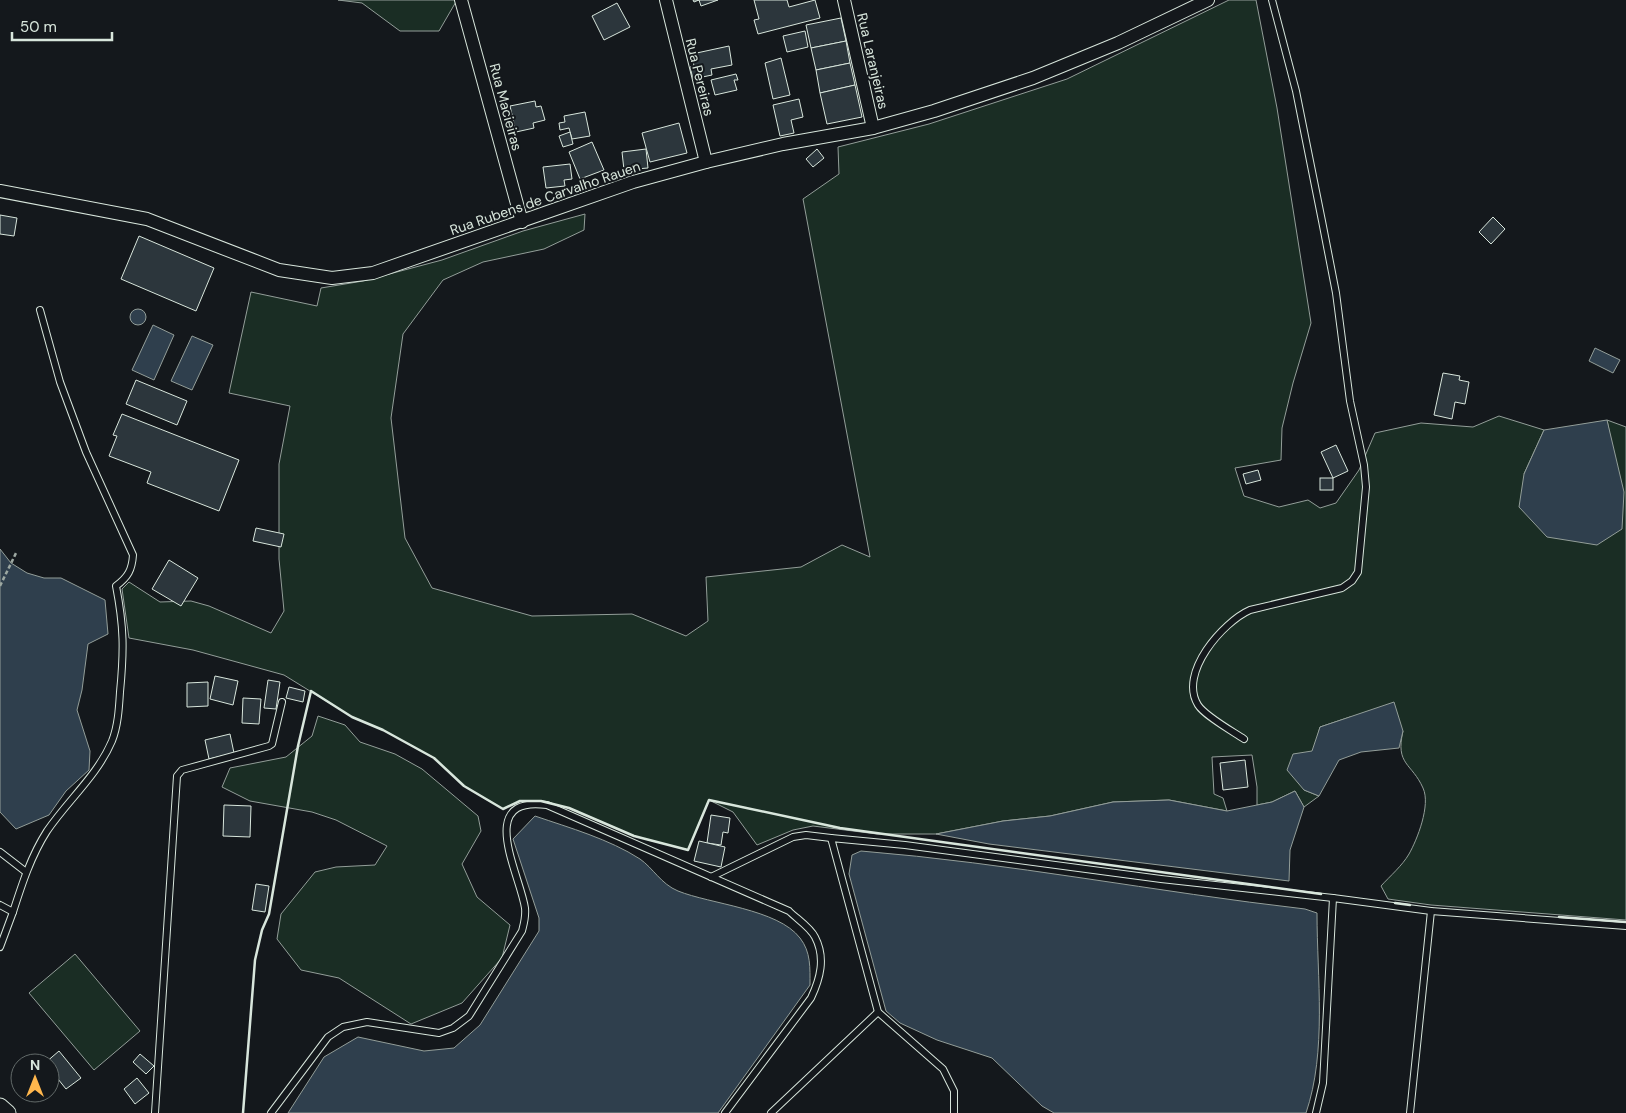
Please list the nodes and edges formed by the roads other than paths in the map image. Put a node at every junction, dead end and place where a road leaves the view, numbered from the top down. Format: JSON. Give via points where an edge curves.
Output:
{"nodes":[{"id":1,"x":461,"y":0,"type":"edge"},
{"id":2,"x":666,"y":0,"type":"edge"},
{"id":3,"x":844,"y":0,"type":"edge"},
{"id":4,"x":1208,"y":0,"type":"edge"},
{"id":5,"x":1272,"y":0,"type":"edge"},
{"id":6,"x":873,"y":128,"type":"junction"},
{"id":7,"x":706,"y":162,"type":"junction"},
{"id":8,"x":0,"y":191,"type":"edge"},
{"id":9,"x":522,"y":222,"type":"junction"},
{"id":10,"x":40,"y":310,"type":"dead end"},
{"id":11,"x":282,"y":702,"type":"dead end"},
{"id":12,"x":1244,"y":739,"type":"dead end"},
{"id":13,"x":830,"y":838,"type":"junction"},
{"id":14,"x":0,"y":852,"type":"edge"},
{"id":15,"x":26,"y":872,"type":"junction"},
{"id":16,"x":711,"y":877,"type":"junction"},
{"id":17,"x":1333,"y":898,"type":"junction"},
{"id":18,"x":0,"y":906,"type":"edge"},
{"id":19,"x":1431,"y":911,"type":"junction"},
{"id":20,"x":13,"y":912,"type":"junction"},
{"id":21,"x":1626,"y":926,"type":"edge"},
{"id":22,"x":0,"y":947,"type":"edge"},
{"id":23,"x":878,"y":1012,"type":"junction"},
{"id":24,"x":0,"y":1106,"type":"edge"},
{"id":25,"x":8,"y":1113,"type":"edge"},
{"id":26,"x":155,"y":1113,"type":"edge"},
{"id":27,"x":271,"y":1113,"type":"edge"},
{"id":28,"x":725,"y":1113,"type":"edge"},
{"id":29,"x":771,"y":1113,"type":"edge"},
{"id":30,"x":954,"y":1113,"type":"edge"},
{"id":31,"x":1316,"y":1113,"type":"edge"},
{"id":32,"x":1410,"y":1113,"type":"edge"}],
"edges":[{"from":1,"to":9,"type":"street","name":"Rua Macieiras"},
{"from":2,"to":7,"type":"street","name":"Rua Pereiras"},
{"from":3,"to":6,"type":"street","name":"Rua Laranjeiras"},
{"from":4,"to":6,"type":"street","name":"Rua Rubens de Carvalho Rauen","via":[[1118,43],[1033,78]]},
{"from":5,"to":12,"type":"lane","via":[[1296,91],[1324,230],[1366,487],[1358,572],[1352,581],[1342,588],[1238,615],[1198,662],[1193,680],[1194,698],[1199,707]]},
{"from":6,"to":7,"type":"street","name":"Rua Rubens de Carvalho Rauen"},
{"from":7,"to":9,"type":"street","name":"Rua Rubens de Carvalho Rauen","via":[[585,197]]},
{"from":8,"to":9,"type":"street","name":"Rua Rubens de Carvalho Rauen","via":[[147,219],[279,270],[332,278],[373,273]]},
{"from":10,"to":15,"type":"lane","via":[[60,382],[83,443],[133,555],[132,568],[116,586],[124,646],[118,714],[112,741],[92,776],[46,832]]},
{"from":11,"to":26,"type":"lane","via":[[272,744],[182,770],[177,776]]},
{"from":13,"to":16,"type":"lane","via":[[793,837]]},
{"from":13,"to":17,"type":"lane","via":[[906,844],[1161,879]]},
{"from":13,"to":23,"type":"lane"},
{"from":14,"to":15,"type":"lane"},
{"from":15,"to":20,"type":"lane"},
{"from":16,"to":27,"type":"lane","via":[[546,805],[521,806],[510,815],[505,828],[526,917],[522,931],[469,1016],[454,1028],[439,1033],[366,1022],[343,1027],[328,1038]]},
{"from":16,"to":28,"type":"lane","via":[[790,911],[815,936],[820,955],[821,978],[811,998]]},
{"from":17,"to":19,"type":"lane"},
{"from":17,"to":31,"type":"lane","via":[[1323,1083]]},
{"from":18,"to":20,"type":"lane"},
{"from":19,"to":21,"type":"lane"},
{"from":19,"to":32,"type":"lane"},
{"from":20,"to":22,"type":"lane"},
{"from":23,"to":29,"type":"lane"},
{"from":23,"to":30,"type":"lane","via":[[943,1069],[954,1091]]},
{"from":24,"to":25,"type":"street"}]}
